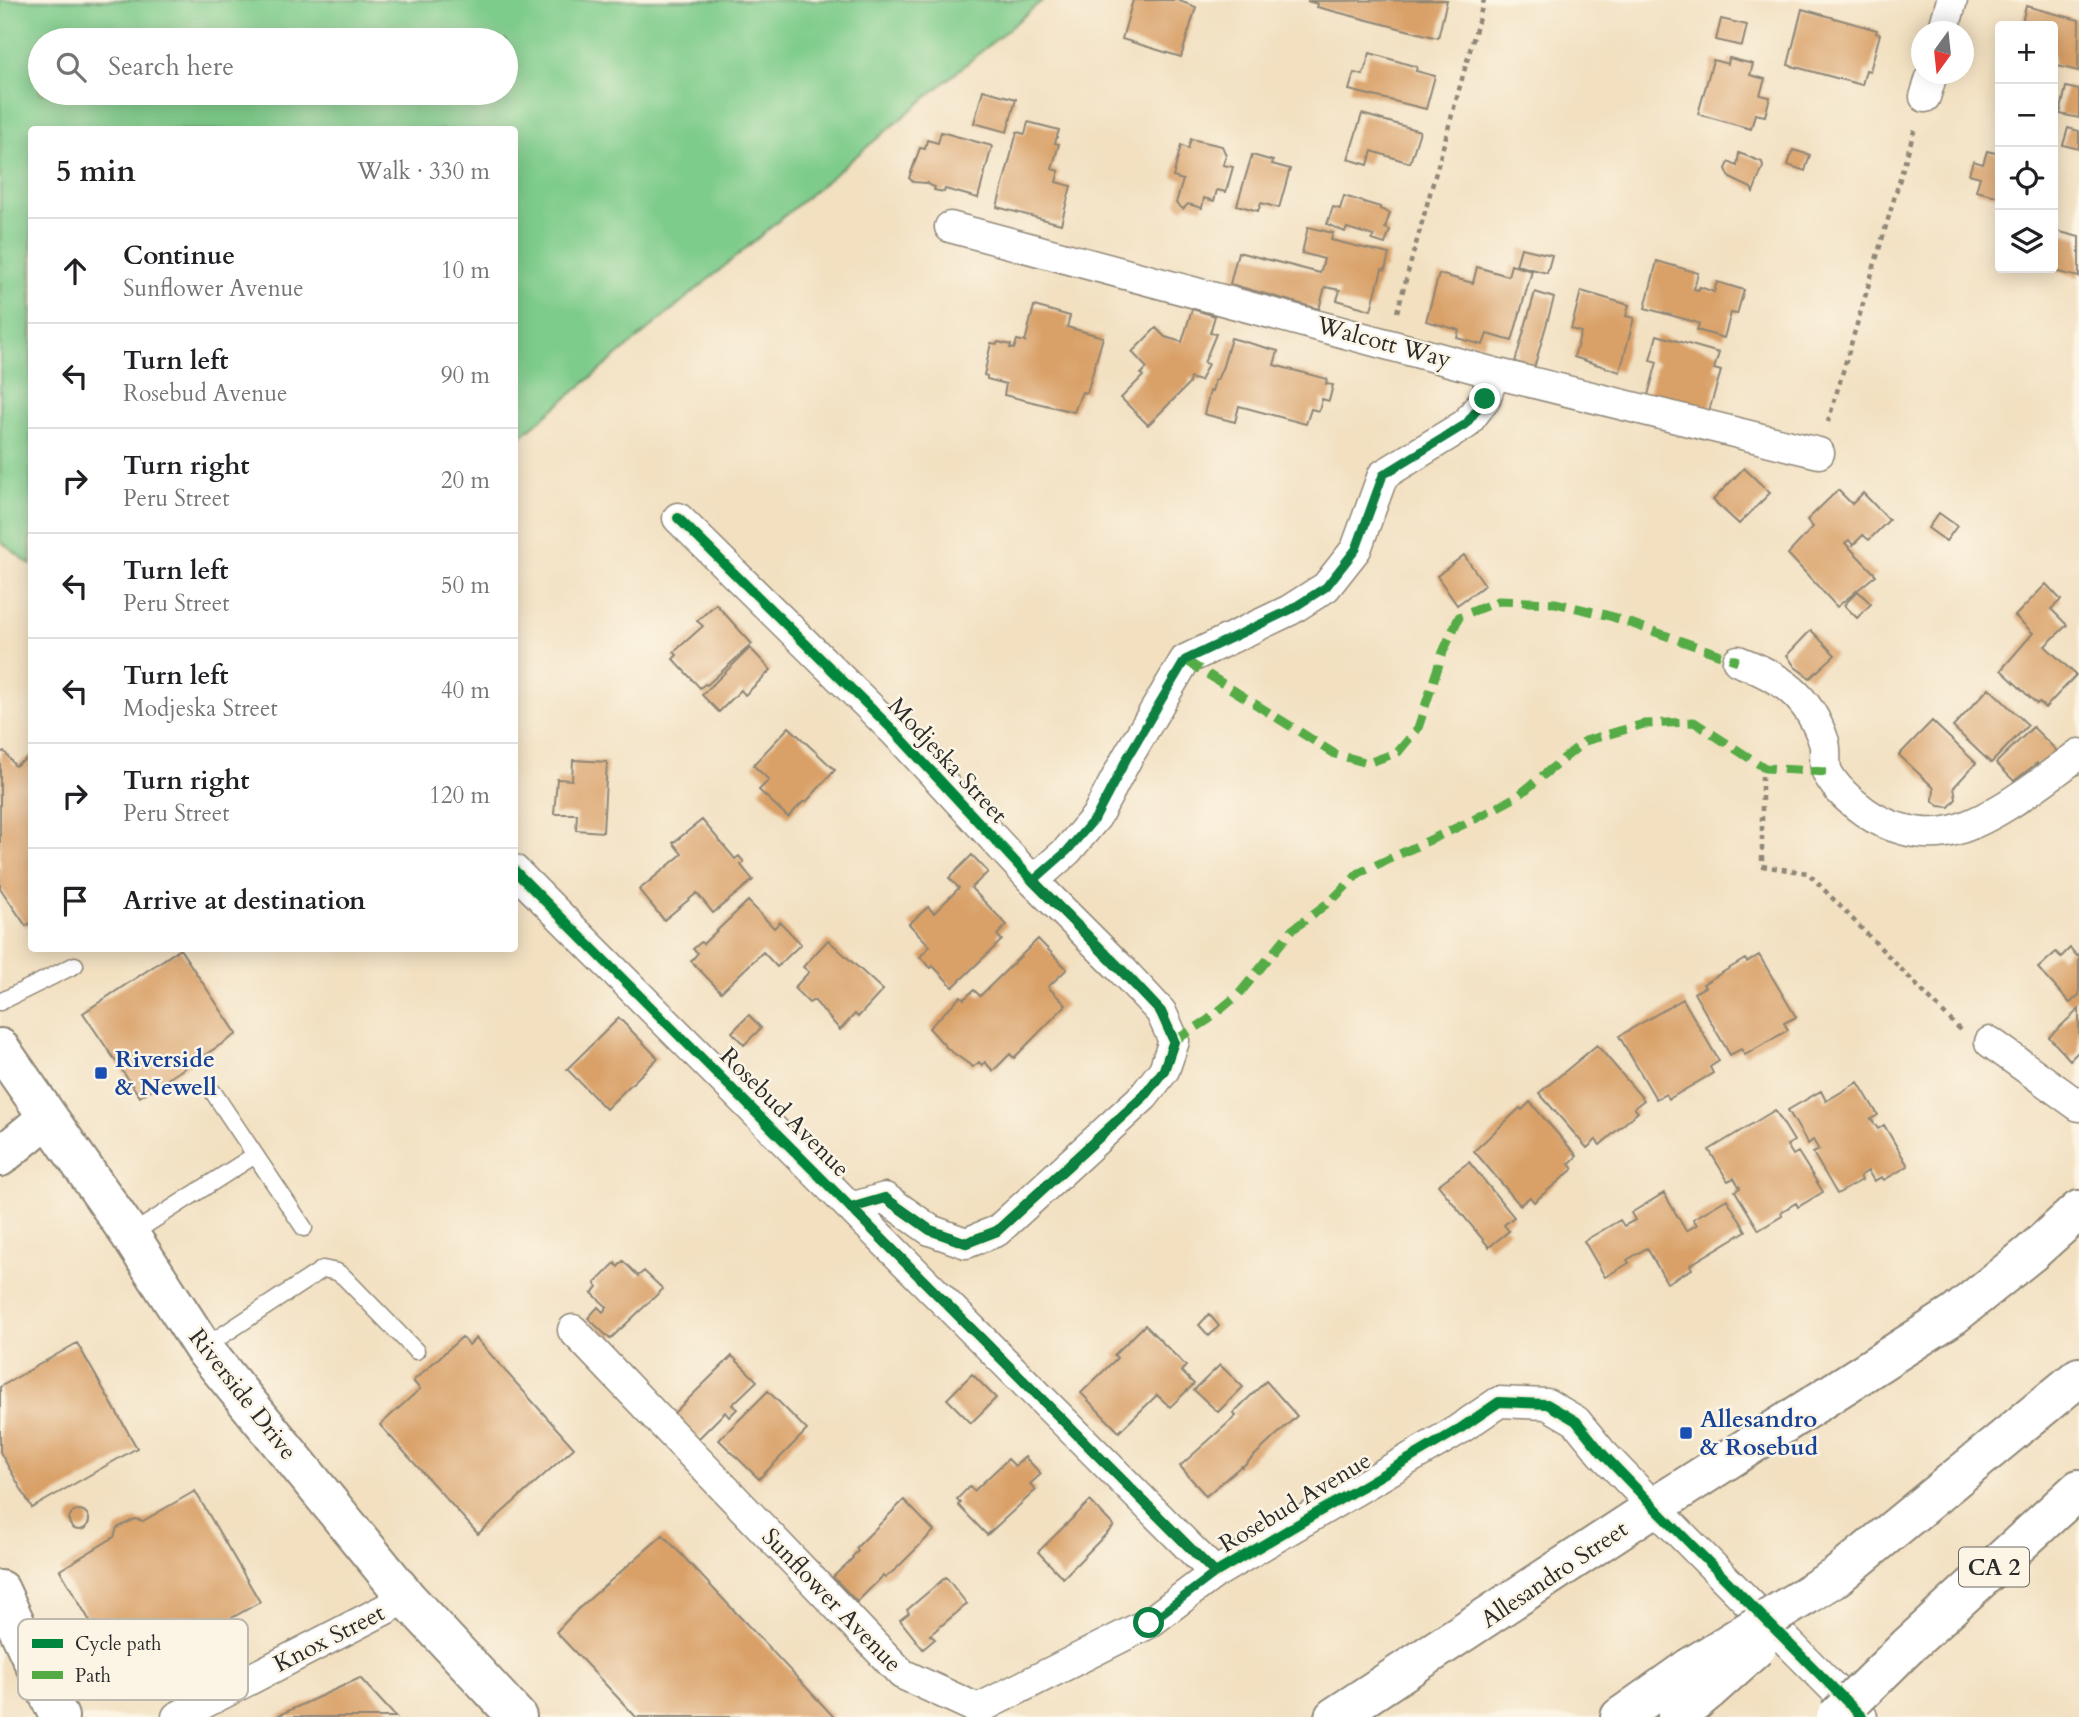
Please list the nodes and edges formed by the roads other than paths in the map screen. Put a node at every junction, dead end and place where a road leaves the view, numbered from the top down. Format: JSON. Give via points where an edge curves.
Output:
{"nodes":[{"id":1,"x":1952,"y":0,"type":"edge"},
{"id":2,"x":1946,"y":21,"type":"edge"},
{"id":3,"x":950,"y":227,"type":"dead end"},
{"id":4,"x":1494,"y":373,"type":"junction"},
{"id":5,"x":1819,"y":453,"type":"road end"},
{"id":6,"x":678,"y":518,"type":"dead end"},
{"id":7,"x":1738,"y":661,"type":"dead end"},
{"id":8,"x":2079,"y":754,"type":"edge"},
{"id":9,"x":518,"y":874,"type":"edge"},
{"id":10,"x":1033,"y":881,"type":"junction"},
{"id":11,"x":75,"y":965,"type":"dead end"},
{"id":12,"x":0,"y":1002,"type":"edge"},
{"id":13,"x":1990,"y":1042,"type":"road end"},
{"id":14,"x":0,"y":1048,"type":"edge"},
{"id":15,"x":213,"y":1092,"type":"dead end"},
{"id":16,"x":2079,"y":1106,"type":"edge"},
{"id":17,"x":47,"y":1118,"type":"junction"},
{"id":18,"x":255,"y":1155,"type":"junction"},
{"id":19,"x":0,"y":1157,"type":"edge"},
{"id":20,"x":851,"y":1208,"type":"junction"},
{"id":21,"x":2079,"y":1210,"type":"edge"},
{"id":22,"x":304,"y":1228,"type":"dead end"},
{"id":23,"x":130,"y":1235,"type":"junction"},
{"id":24,"x":573,"y":1329,"type":"dead end"},
{"id":25,"x":203,"y":1348,"type":"junction"},
{"id":26,"x":416,"y":1351,"type":"dead end"},
{"id":27,"x":2079,"y":1377,"type":"edge"},
{"id":28,"x":2079,"y":1489,"type":"edge"},
{"id":29,"x":1654,"y":1507,"type":"junction"},
{"id":30,"x":1215,"y":1573,"type":"junction"},
{"id":31,"x":0,"y":1590,"type":"edge"},
{"id":32,"x":407,"y":1598,"type":"junction"},
{"id":33,"x":18,"y":1629,"type":"edge"},
{"id":34,"x":1698,"y":1679,"type":"junction"},
{"id":35,"x":248,"y":1689,"type":"edge"},
{"id":36,"x":51,"y":1700,"type":"edge"},
{"id":37,"x":229,"y":1700,"type":"edge"},
{"id":38,"x":212,"y":1710,"type":"edge"},
{"id":39,"x":59,"y":1717,"type":"edge"},
{"id":40,"x":177,"y":1717,"type":"edge"},
{"id":41,"x":517,"y":1717,"type":"edge"},
{"id":42,"x":1334,"y":1717,"type":"edge"},
{"id":43,"x":1620,"y":1717,"type":"edge"},
{"id":44,"x":1677,"y":1717,"type":"edge"},
{"id":45,"x":1836,"y":1717,"type":"edge"},
{"id":46,"x":1862,"y":1717,"type":"edge"}],
"edges":[{"from":1,"to":2,"type":"street"},
{"from":3,"to":4,"type":"street","name":"Walcott Way"},
{"from":4,"to":5,"type":"street","name":"Walcott Way"},
{"from":4,"to":10,"type":"street","via":[[1485,399],[1466,424],[1383,475],[1356,549],[1326,587],[1290,610],[1185,660],[1096,817]]},
{"from":6,"to":10,"type":"street","name":"Modjeska Street","via":[[895,732]]},
{"from":7,"to":8,"type":"street","via":[[1767,672],[1792,689],[1825,743],[1826,772],[1847,799],[1877,821],[1908,831],[1945,833],[1975,822]]},
{"from":9,"to":20,"type":"street","name":"Rosebud Avenue"},
{"from":10,"to":20,"type":"street","name":"Modjeska Street","via":[[1161,1012],[1174,1041],[1164,1070],[1144,1096],[997,1231],[966,1243],[930,1230],[885,1198]]},
{"from":11,"to":12,"type":"lane"},
{"from":13,"to":16,"type":"street"},
{"from":14,"to":17,"type":"main road","name":"Riverside Drive"},
{"from":15,"to":18,"type":"lane"},
{"from":17,"to":19,"type":"main road"},
{"from":17,"to":23,"type":"main road","name":"Riverside Drive"},
{"from":18,"to":22,"type":"lane"},
{"from":18,"to":23,"type":"lane"},
{"from":20,"to":30,"type":"street","name":"Rosebud Avenue"},
{"from":21,"to":29,"type":"main road","name":"Allesandro Street","via":[[1954,1315]]},
{"from":23,"to":25,"type":"main road","name":"Riverside Drive"},
{"from":24,"to":30,"type":"street","name":"Sunflower Avenue","via":[[902,1674],[978,1709],[1149,1623]]},
{"from":25,"to":26,"type":"lane","via":[[323,1269],[331,1269]]},
{"from":25,"to":32,"type":"main road","name":"Riverside Drive"},
{"from":27,"to":34,"type":"main road","bridge":true,"via":[[1837,1576]]},
{"from":28,"to":45,"type":"main road","number":"CA 2","bridge":true},
{"from":29,"to":30,"type":"street","name":"Rosebud Avenue","via":[[1576,1422],[1546,1404],[1499,1402]]},
{"from":29,"to":42,"type":"main road","name":"Allesandro Street"},
{"from":29,"to":46,"type":"street","name":"Rosebud Avenue"},
{"from":31,"to":33,"type":"main road"},
{"from":32,"to":35,"type":"street","name":"Knox Street"},
{"from":32,"to":41,"type":"main road","name":"Riverside Drive"},
{"from":34,"to":43,"type":"main road"},
{"from":34,"to":44,"type":"main road"},
{"from":36,"to":39,"type":"main road"},
{"from":37,"to":38,"type":"street","name":"Knox Street"},
{"from":38,"to":40,"type":"street","name":"Knox Street"}]}
